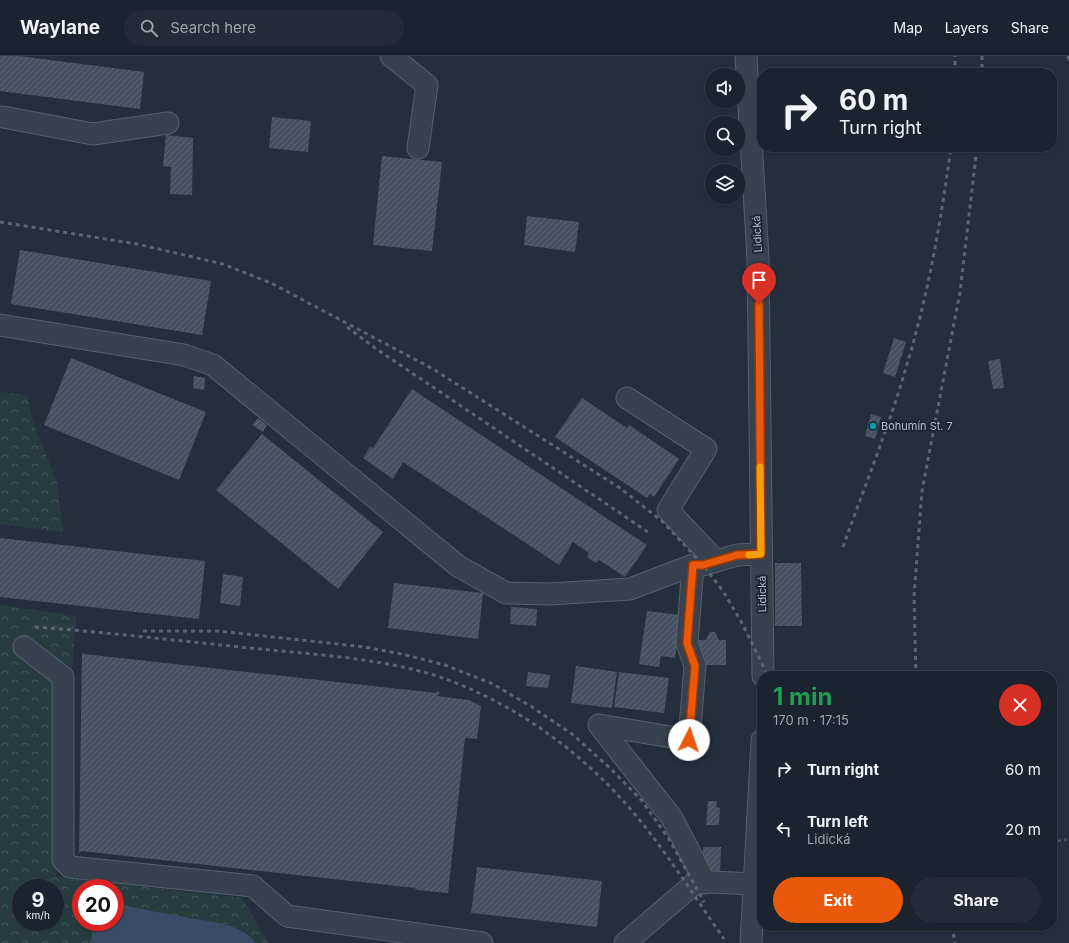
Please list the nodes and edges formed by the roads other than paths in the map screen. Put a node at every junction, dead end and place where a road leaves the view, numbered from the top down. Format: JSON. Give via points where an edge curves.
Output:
{"nodes":[{"id":1,"x":391,"y":56,"type":"edge"},
{"id":2,"x":746,"y":56,"type":"edge"},
{"id":3,"x":3,"y":117,"type":"dead end"},
{"id":4,"x":168,"y":122,"type":"dead end"},
{"id":5,"x":418,"y":148,"type":"dead end"},
{"id":6,"x":0,"y":325,"type":"edge"},
{"id":7,"x":627,"y":398,"type":"dead end"},
{"id":8,"x":761,"y":554,"type":"junction"},
{"id":9,"x":716,"y":562,"type":"junction"},
{"id":10,"x":693,"y":565,"type":"junction"},
{"id":11,"x":24,"y":647,"type":"dead end"},
{"id":12,"x":763,"y":671,"type":"edge"},
{"id":13,"x":757,"y":820,"type":"edge"},
{"id":14,"x":705,"y":882,"type":"junction"},
{"id":15,"x":753,"y":884,"type":"junction"},
{"id":16,"x":482,"y":943,"type":"edge"},
{"id":17,"x":625,"y":943,"type":"edge"},
{"id":18,"x":751,"y":943,"type":"edge"}],
"edges":[{"from":1,"to":5,"type":"street","via":[[427,85]]},
{"from":2,"to":8,"type":"street","name":"Lidická","via":[[758,258]]},
{"from":3,"to":4,"type":"street","via":[[93,134]]},
{"from":6,"to":10,"type":"street","via":[[184,354],[213,365],[458,566],[506,593],[550,594],[630,589]]},
{"from":7,"to":9,"type":"street","via":[[706,449],[668,510]]},
{"from":8,"to":9,"type":"street","via":[[737,555]]},
{"from":8,"to":12,"type":"street","name":"Lidická"},
{"from":9,"to":10,"type":"street"},
{"from":10,"to":14,"type":"street","via":[[687,643],[695,666],[689,740],[599,725],[672,818]]},
{"from":11,"to":16,"type":"street","via":[[63,678],[63,860],[70,868],[253,886],[287,916]]},
{"from":13,"to":15,"type":"street"},
{"from":14,"to":15,"type":"street"},
{"from":14,"to":17,"type":"street","via":[[688,888]]},
{"from":15,"to":18,"type":"street"}]}
